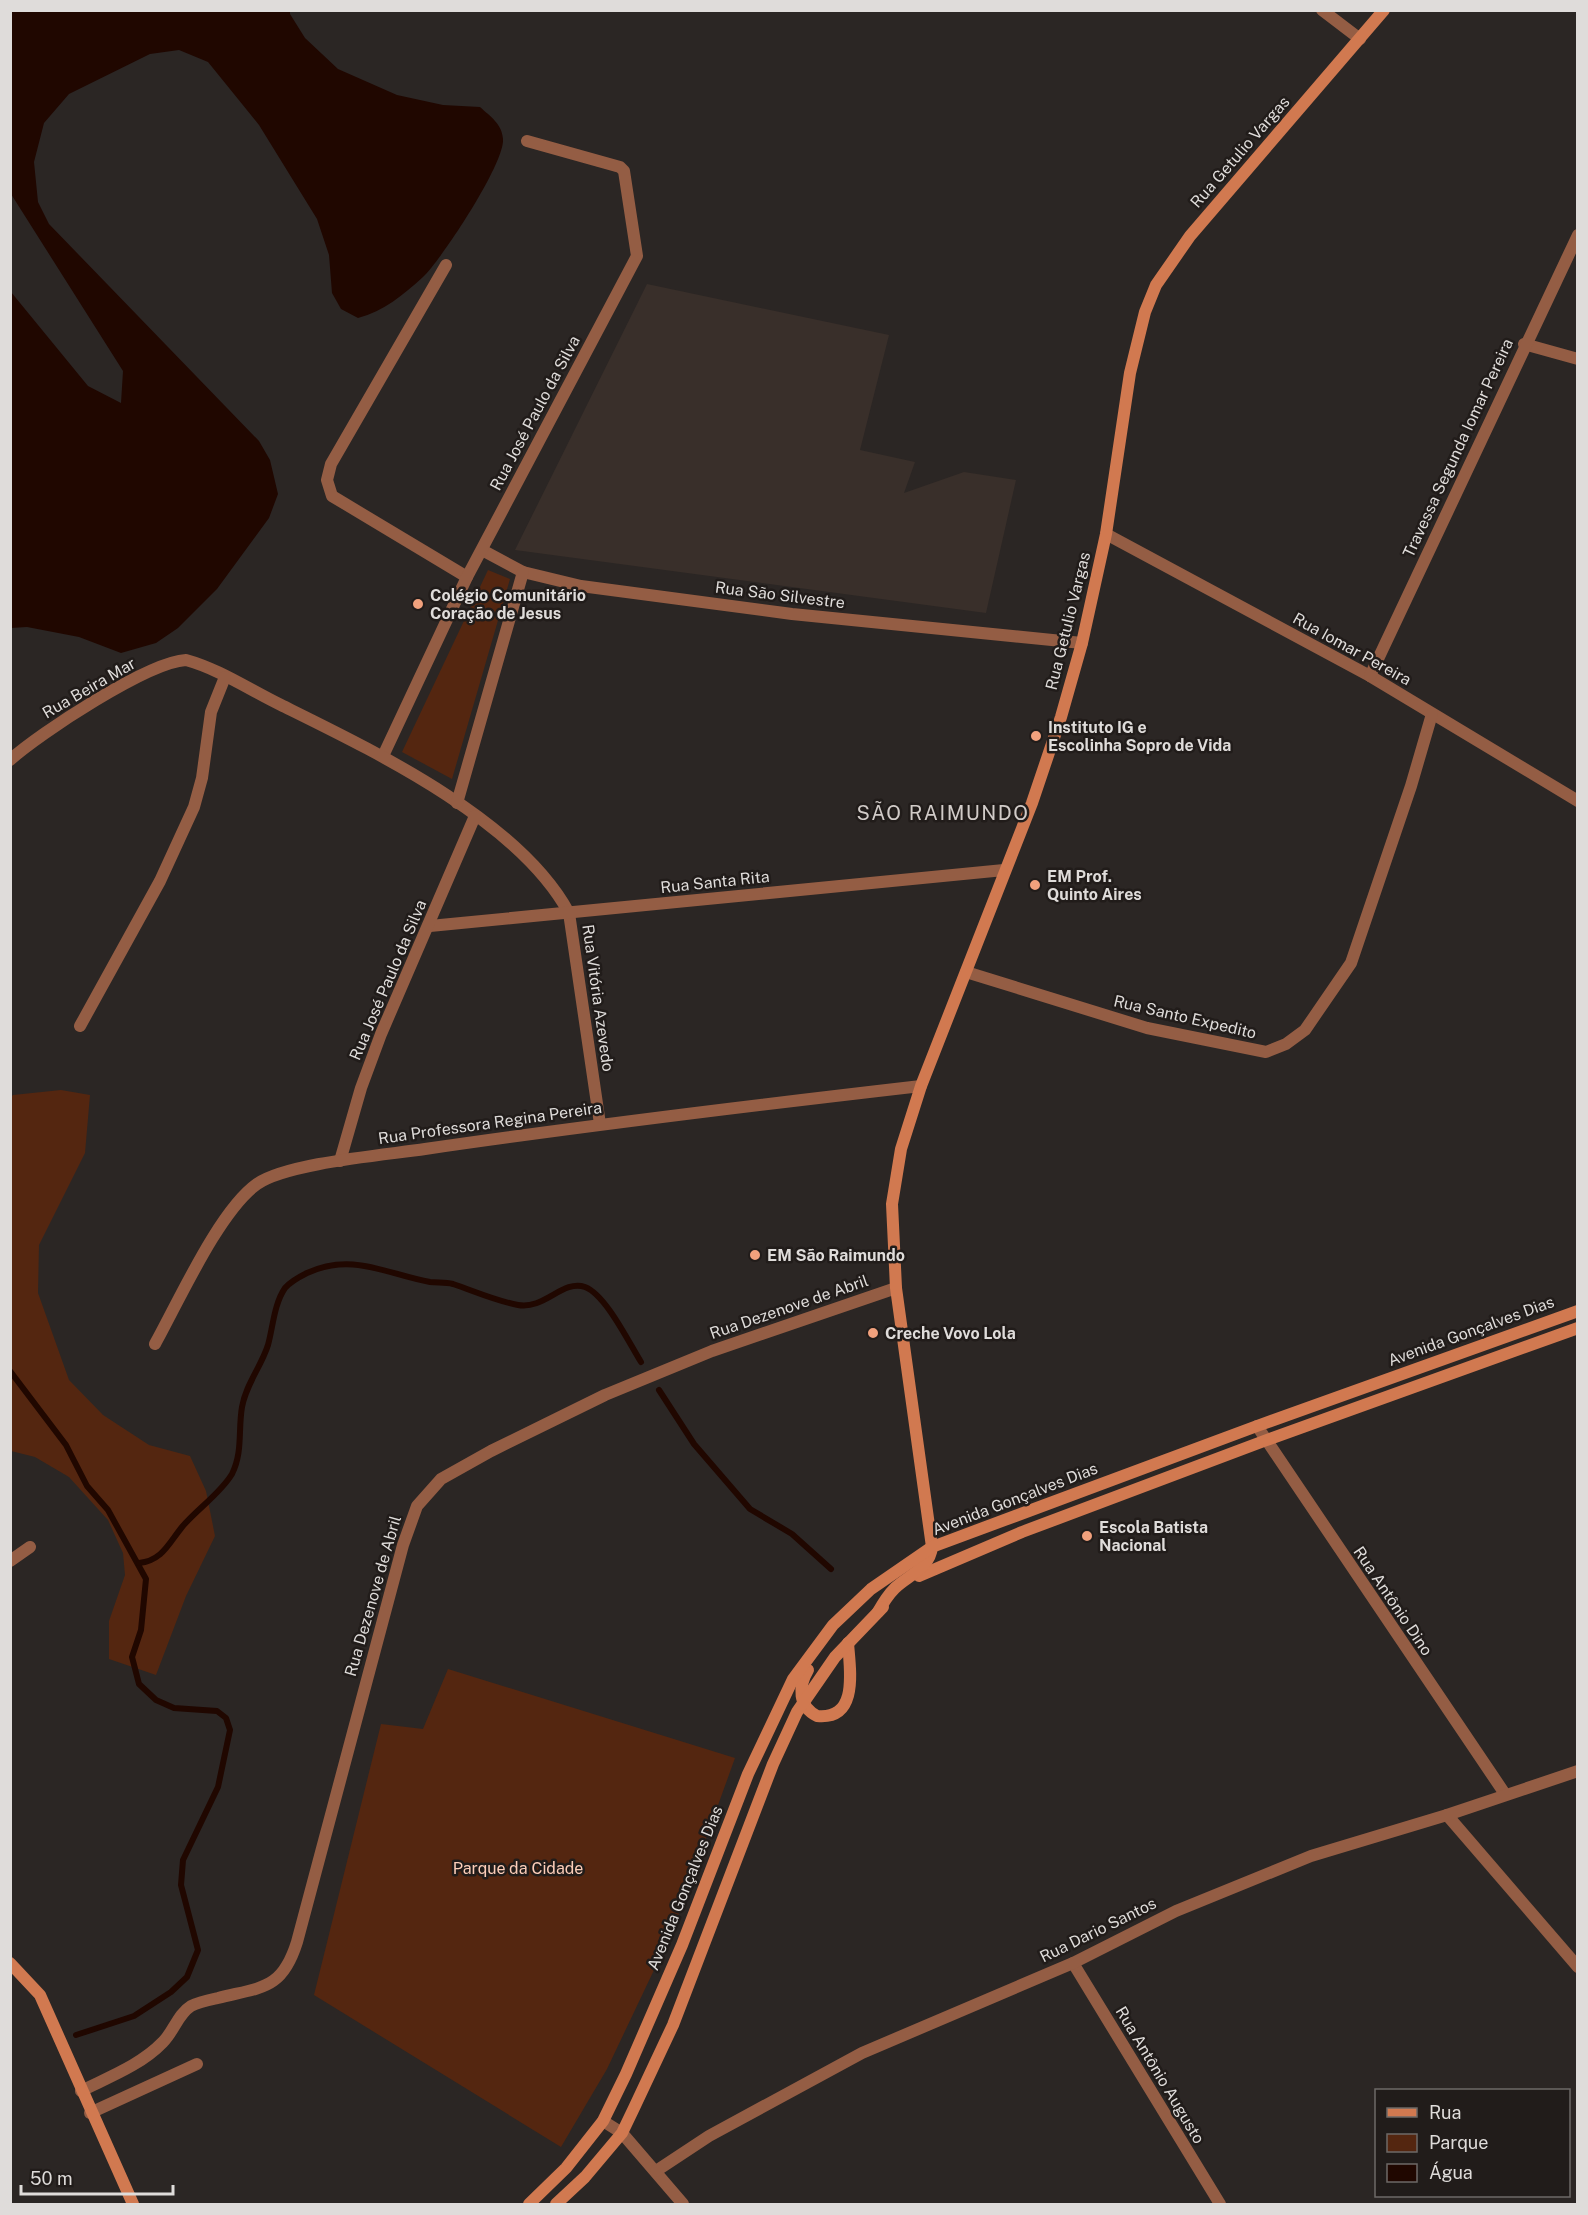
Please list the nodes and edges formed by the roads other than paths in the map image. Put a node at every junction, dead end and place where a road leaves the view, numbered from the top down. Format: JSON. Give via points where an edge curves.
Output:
{"nodes":[{"id":1,"x":1322,"y":10,"type":"edge"},
{"id":2,"x":1384,"y":10,"type":"edge"},
{"id":3,"x":1360,"y":39,"type":"junction"},
{"id":4,"x":527,"y":141,"type":"dead end"},
{"id":5,"x":1578,"y":235,"type":"edge"},
{"id":6,"x":446,"y":265,"type":"dead end"},
{"id":7,"x":1524,"y":344,"type":"junction"},
{"id":8,"x":1578,"y":359,"type":"edge"},
{"id":9,"x":1106,"y":534,"type":"junction"},
{"id":10,"x":482,"y":550,"type":"junction"},
{"id":11,"x":523,"y":572,"type":"junction"},
{"id":12,"x":466,"y":577,"type":"junction"},
{"id":13,"x":1082,"y":643,"type":"junction"},
{"id":14,"x":1370,"y":676,"type":"junction"},
{"id":15,"x":225,"y":677,"type":"junction"},
{"id":16,"x":1432,"y":714,"type":"junction"},
{"id":17,"x":383,"y":756,"type":"junction"},
{"id":18,"x":10,"y":760,"type":"edge"},
{"id":19,"x":1578,"y":801,"type":"edge"},
{"id":20,"x":457,"y":804,"type":"junction"},
{"id":21,"x":475,"y":816,"type":"junction"},
{"id":22,"x":1004,"y":870,"type":"junction"},
{"id":23,"x":569,"y":913,"type":"junction"},
{"id":24,"x":430,"y":926,"type":"junction"},
{"id":25,"x":966,"y":972,"type":"junction"},
{"id":26,"x":80,"y":1026,"type":"dead end"},
{"id":27,"x":921,"y":1086,"type":"junction"},
{"id":28,"x":600,"y":1124,"type":"junction"},
{"id":29,"x":340,"y":1161,"type":"junction"},
{"id":30,"x":896,"y":1288,"type":"junction"},
{"id":31,"x":1578,"y":1311,"type":"edge"},
{"id":32,"x":1578,"y":1328,"type":"edge"},
{"id":33,"x":156,"y":1344,"type":"dead end"},
{"id":34,"x":1257,"y":1426,"type":"junction"},
{"id":35,"x":1264,"y":1441,"type":"junction"},
{"id":36,"x":30,"y":1547,"type":"dead end"},
{"id":37,"x":932,"y":1547,"type":"junction"},
{"id":38,"x":10,"y":1561,"type":"edge"},
{"id":39,"x":878,"y":1612,"type":"junction"},
{"id":40,"x":833,"y":1625,"type":"junction"},
{"id":41,"x":848,"y":1643,"type":"junction"},
{"id":42,"x":804,"y":1702,"type":"junction"},
{"id":43,"x":1578,"y":1771,"type":"edge"},
{"id":44,"x":1505,"y":1794,"type":"junction"},
{"id":45,"x":1447,"y":1815,"type":"junction"},
{"id":46,"x":10,"y":1963,"type":"edge"},
{"id":47,"x":1073,"y":1963,"type":"junction"},
{"id":48,"x":1578,"y":1967,"type":"edge"},
{"id":49,"x":197,"y":2064,"type":"dead end"},
{"id":50,"x":81,"y":2091,"type":"junction"},
{"id":51,"x":90,"y":2112,"type":"junction"},
{"id":52,"x":603,"y":2121,"type":"junction"},
{"id":53,"x":622,"y":2133,"type":"junction"},
{"id":54,"x":656,"y":2171,"type":"junction"},
{"id":55,"x":133,"y":2205,"type":"edge"},
{"id":56,"x":529,"y":2205,"type":"edge"},
{"id":57,"x":556,"y":2205,"type":"edge"},
{"id":58,"x":683,"y":2205,"type":"edge"},
{"id":59,"x":1220,"y":2205,"type":"edge"}],
"edges":[{"from":1,"to":3,"type":"street"},
{"from":2,"to":3,"type":"main road","name":"Rua Getulio Vargas"},
{"from":3,"to":9,"type":"main road","name":"Rua Getulio Vargas","via":[[1204,219],[1156,285],[1135,348]]},
{"from":4,"to":10,"type":"street","name":"Rua José Paulo da Silva","via":[[624,171],[637,256]]},
{"from":5,"to":7,"type":"street","name":"Travessa Segunda Iomar Pereira"},
{"from":6,"to":12,"type":"street","via":[[331,464],[327,480],[332,496]]},
{"from":7,"to":8,"type":"street"},
{"from":7,"to":14,"type":"street","name":"Travessa Segunda Iomar Pereira"},
{"from":9,"to":13,"type":"main road","name":"Rua Getulio Vargas"},
{"from":9,"to":14,"type":"street","name":"Rua Iomar Pereira"},
{"from":10,"to":11,"type":"street","name":"Rua São Silvestre"},
{"from":10,"to":12,"type":"street","name":"Rua José Paulo da Silva"},
{"from":11,"to":13,"type":"street","name":"Rua São Silvestre","via":[[581,586],[718,604]]},
{"from":11,"to":20,"type":"street"},
{"from":12,"to":17,"type":"street","name":"Rua José Paulo da Silva"},
{"from":13,"to":22,"type":"main road","name":"Rua Getulio Vargas","via":[[1035,792]]},
{"from":14,"to":16,"type":"street","name":"Rua Iomar Pereira"},
{"from":15,"to":17,"type":"street"},
{"from":15,"to":18,"type":"street","name":"Rua Beira Mar","via":[[192,662],[176,661],[137,678],[61,723]]},
{"from":15,"to":26,"type":"street","via":[[211,712],[194,807],[160,881]]},
{"from":16,"to":19,"type":"street","name":"Rua Iomar Pereira"},
{"from":16,"to":25,"type":"street","name":"Rua Santo Expedito","via":[[1412,786],[1351,963],[1305,1030],[1286,1044],[1266,1052],[1147,1028]]},
{"from":17,"to":20,"type":"street"},
{"from":20,"to":21,"type":"street"},
{"from":21,"to":23,"type":"street","via":[[542,873]]},
{"from":21,"to":24,"type":"street","name":"Rua José Paulo da Silva"},
{"from":22,"to":23,"type":"street","name":"Rua Santa Rita"},
{"from":22,"to":25,"type":"main road","name":"Rua Getulio Vargas"},
{"from":23,"to":24,"type":"street","name":"Rua Santa Rita"},
{"from":23,"to":28,"type":"street","name":"Rua Vitória Azevedo"},
{"from":24,"to":29,"type":"street","name":"Rua José Paulo da Silva","via":[[365,1077]]},
{"from":25,"to":27,"type":"main road","name":"Rua Getulio Vargas"},
{"from":27,"to":28,"type":"street","name":"Rua Professora Regina Pereira"},
{"from":27,"to":30,"type":"main road","name":"Rua Getulio Vargas","via":[[901,1149],[892,1204]]},
{"from":28,"to":29,"type":"street","name":"Rua Professora Regina Pereira"},
{"from":29,"to":33,"type":"street","name":"Rua Professora Regina Pereira","via":[[274,1175],[242,1195],[224,1220]]},
{"from":30,"to":37,"type":"main road","name":"Rua Getulio Vargas"},
{"from":30,"to":50,"type":"street","name":"Rua Dezenove de Abril","via":[[712,1351],[605,1395],[441,1479],[417,1506],[403,1545],[297,1942],[285,1972],[259,1988],[194,2005],[184,2011],[165,2041],[142,2061]]},
{"from":31,"to":34,"type":"main road","name":"Avenida Gonçalves Dias"},
{"from":32,"to":35,"type":"main road","name":"Avenida Gonçalves Dias"},
{"from":34,"to":35,"type":"street","name":"Rua Antônio Dino"},
{"from":34,"to":37,"type":"main road","name":"Avenida Gonçalves Dias"},
{"from":35,"to":39,"type":"main road","name":"Avenida Gonçalves Dias","via":[[939,1565],[914,1579]]},
{"from":35,"to":44,"type":"street","name":"Rua Antônio Dino"},
{"from":36,"to":38,"type":"street"},
{"from":37,"to":39,"type":"main road","via":[[926,1565],[893,1590]]},
{"from":37,"to":40,"type":"main road","name":"Avenida Gonçalves Dias","via":[[871,1589]]},
{"from":39,"to":41,"type":"main road","name":"Avenida Gonçalves Dias"},
{"from":40,"to":42,"type":"main road","via":[[801,1681]]},
{"from":40,"to":52,"type":"main road","name":"Avenida Gonçalves Dias","via":[[793,1679],[768,1727],[682,1945]]},
{"from":41,"to":42,"type":"main road","name":"Avenida Gonçalves Dias"},
{"from":41,"to":42,"type":"main road","via":[[851,1689],[845,1703],[825,1716],[809,1712]]},
{"from":42,"to":53,"type":"main road","name":"Avenida Gonçalves Dias","via":[[773,1764],[673,2025]]},
{"from":43,"to":44,"type":"street","name":"Rua Dario Santos"},
{"from":44,"to":45,"type":"street","name":"Rua Dario Santos"},
{"from":45,"to":47,"type":"street","name":"Rua Dario Santos","via":[[1311,1856],[1241,1882]]},
{"from":45,"to":48,"type":"street"},
{"from":46,"to":50,"type":"main road","via":[[40,1995]]},
{"from":47,"to":54,"type":"street","name":"Rua Dario Santos","via":[[862,2053],[709,2136]]},
{"from":47,"to":59,"type":"street","name":"Rua Antônio Augusto"},
{"from":49,"to":51,"type":"street"},
{"from":50,"to":51,"type":"main road"},
{"from":51,"to":55,"type":"main road"},
{"from":52,"to":53,"type":"street"},
{"from":52,"to":56,"type":"main road","name":"Avenida Gonçalves Dias","via":[[566,2168]]},
{"from":53,"to":54,"type":"street"},
{"from":53,"to":57,"type":"main road","name":"Avenida Gonçalves Dias"},
{"from":54,"to":58,"type":"street"}]}
